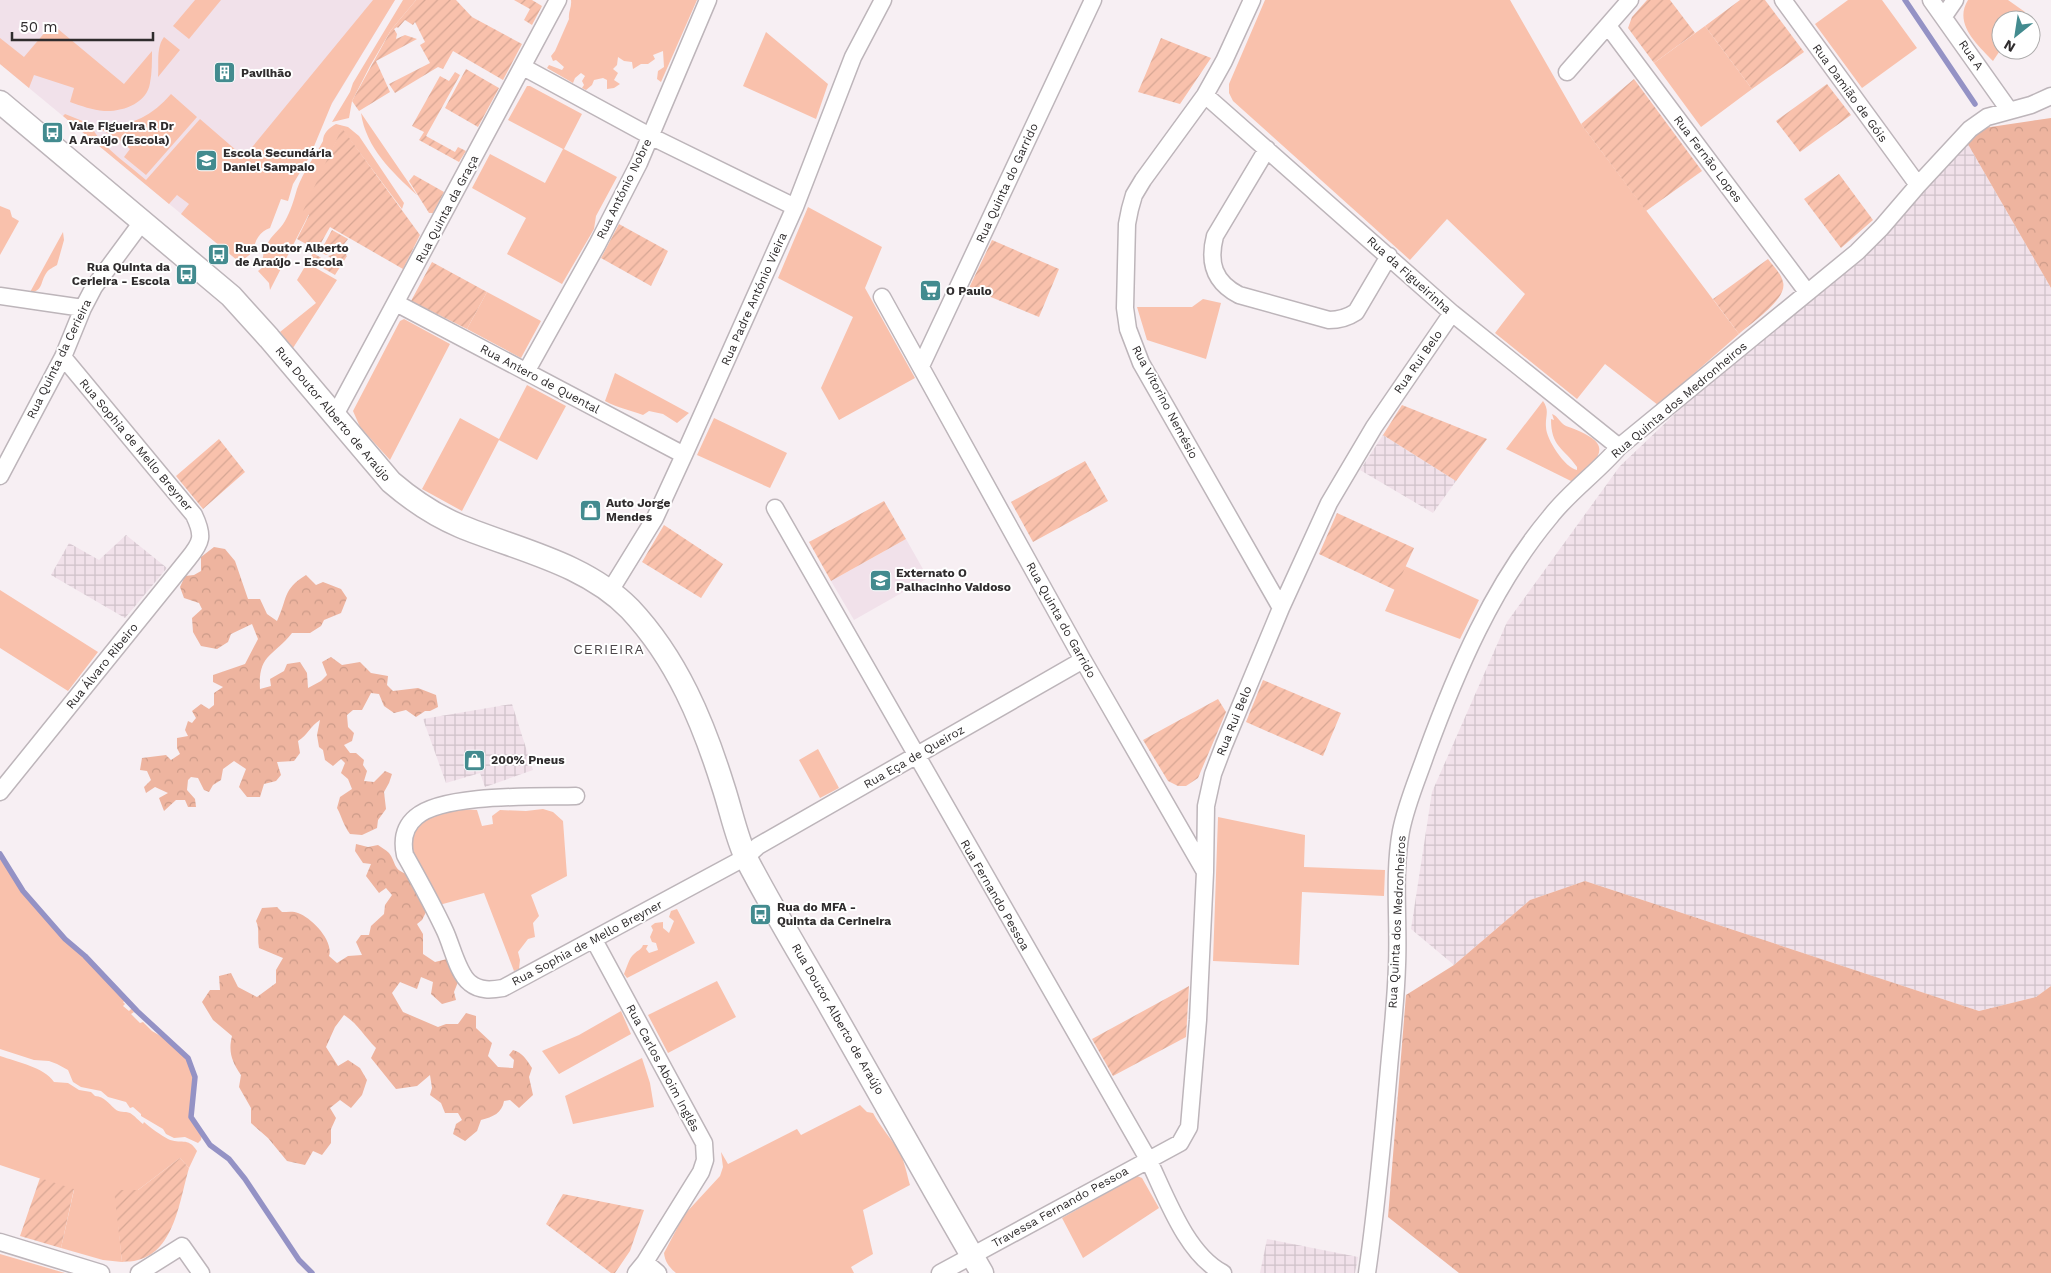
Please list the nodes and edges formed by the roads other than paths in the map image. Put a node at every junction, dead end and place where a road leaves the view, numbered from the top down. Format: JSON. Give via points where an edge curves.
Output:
{"nodes":[{"id":1,"x":558,"y":0,"type":"edge"},
{"id":2,"x":708,"y":0,"type":"edge"},
{"id":3,"x":883,"y":0,"type":"edge"},
{"id":4,"x":1093,"y":0,"type":"edge"},
{"id":5,"x":1252,"y":0,"type":"edge"},
{"id":6,"x":1630,"y":0,"type":"edge"},
{"id":7,"x":1783,"y":0,"type":"edge"},
{"id":8,"x":1932,"y":0,"type":"edge"},
{"id":9,"x":1955,"y":0,"type":"edge"},
{"id":10,"x":1944,"y":16,"type":"junction"},
{"id":11,"x":1608,"y":26,"type":"junction"},
{"id":12,"x":523,"y":67,"type":"junction"},
{"id":13,"x":1567,"y":72,"type":"dead end"},
{"id":14,"x":1205,"y":96,"type":"junction"},
{"id":15,"x":2051,"y":96,"type":"edge"},
{"id":16,"x":0,"y":102,"type":"edge"},
{"id":17,"x":2009,"y":110,"type":"junction"},
{"id":18,"x":650,"y":136,"type":"junction"},
{"id":19,"x":1267,"y":149,"type":"junction"},
{"id":20,"x":1918,"y":185,"type":"junction"},
{"id":21,"x":795,"y":207,"type":"junction"},
{"id":22,"x":142,"y":222,"type":"junction"},
{"id":23,"x":1389,"y":256,"type":"junction"},
{"id":24,"x":1807,"y":292,"type":"junction"},
{"id":25,"x":0,"y":296,"type":"edge"},
{"id":26,"x":882,"y":297,"type":"dead end"},
{"id":27,"x":396,"y":304,"type":"junction"},
{"id":28,"x":83,"y":308,"type":"junction"},
{"id":29,"x":1452,"y":313,"type":"junction"},
{"id":30,"x":63,"y":357,"type":"junction"},
{"id":31,"x":921,"y":366,"type":"junction"},
{"id":32,"x":526,"y":372,"type":"junction"},
{"id":33,"x":334,"y":417,"type":"junction"},
{"id":34,"x":1620,"y":448,"type":"junction"},
{"id":35,"x":684,"y":455,"type":"junction"},
{"id":36,"x":0,"y":476,"type":"edge"},
{"id":37,"x":775,"y":508,"type":"dead end"},
{"id":38,"x":201,"y":538,"type":"joint"},
{"id":39,"x":610,"y":591,"type":"junction"},
{"id":40,"x":1281,"y":608,"type":"junction"},
{"id":41,"x":1083,"y":660,"type":"junction"},
{"id":42,"x":916,"y":756,"type":"junction"},
{"id":43,"x":0,"y":792,"type":"edge"},
{"id":44,"x":576,"y":796,"type":"dead end"},
{"id":45,"x":746,"y":857,"type":"junction"},
{"id":46,"x":1205,"y":872,"type":"junction"},
{"id":47,"x":594,"y":940,"type":"junction"},
{"id":48,"x":1148,"y":1159,"type":"junction"},
{"id":49,"x":0,"y":1242,"type":"edge"},
{"id":50,"x":977,"y":1264,"type":"edge"},
{"id":51,"x":640,"y":1267,"type":"edge"},
{"id":52,"x":102,"y":1273,"type":"edge"},
{"id":53,"x":139,"y":1273,"type":"edge"},
{"id":54,"x":201,"y":1273,"type":"edge"},
{"id":55,"x":658,"y":1273,"type":"edge"},
{"id":56,"x":940,"y":1273,"type":"edge"},
{"id":57,"x":1223,"y":1273,"type":"edge"},
{"id":58,"x":1367,"y":1273,"type":"edge"}],
"edges":[{"from":1,"to":12,"type":"street","name":"Rua Quinta da Graça"},
{"from":2,"to":18,"type":"street","name":"Rua António Nobre"},
{"from":3,"to":21,"type":"street","name":"Rua Padre António Vieira","via":[[853,57]]},
{"from":4,"to":31,"type":"street","name":"Rua Quinta do Garrido"},
{"from":5,"to":14,"type":"street","name":"Rua Vitorino Nemésio"},
{"from":6,"to":11,"type":"street"},
{"from":7,"to":20,"type":"street","name":"Rua Damião de Góis"},
{"from":8,"to":10,"type":"street","name":"Rua A"},
{"from":9,"to":10,"type":"street"},
{"from":10,"to":17,"type":"street","name":"Rua A"},
{"from":11,"to":13,"type":"street"},
{"from":11,"to":24,"type":"street","name":"Rua Fernão Lopes"},
{"from":12,"to":18,"type":"street"},
{"from":12,"to":27,"type":"street","name":"Rua Quinta da Graça"},
{"from":14,"to":19,"type":"street","name":"Rua da Figueirinha"},
{"from":14,"to":40,"type":"street","name":"Rua Vitorino Nemésio","via":[[1134,195],[1127,224],[1128,329],[1141,363]]},
{"from":15,"to":17,"type":"street","name":"Rua Quinta dos Medronheiros"},
{"from":16,"to":22,"type":"main road","name":"Rua Doutor Alberto de Araújo"},
{"from":17,"to":20,"type":"street","name":"Rua Quinta dos Medronheiros","via":[[1987,117],[1970,129]]},
{"from":18,"to":21,"type":"street"},
{"from":18,"to":32,"type":"street","name":"Rua António Nobre","via":[[597,245]]},
{"from":19,"to":23,"type":"street","name":"Rua da Figueirinha"},
{"from":19,"to":23,"type":"street","via":[[1215,236],[1212,246],[1214,272],[1220,282],[1248,297],[1338,320],[1356,312]]},
{"from":20,"to":24,"type":"street","name":"Rua Quinta dos Medronheiros","via":[[1857,252]]},
{"from":21,"to":35,"type":"street","name":"Rua Padre António Vieira"},
{"from":22,"to":28,"type":"street","name":"Rua Quinta da Cerieira","via":[[94,287]]},
{"from":22,"to":33,"type":"main road","name":"Rua Doutor Alberto de Araújo","via":[[242,307]]},
{"from":23,"to":29,"type":"street","name":"Rua da Figueirinha"},
{"from":24,"to":34,"type":"street","name":"Rua Quinta dos Medronheiros"},
{"from":25,"to":28,"type":"street"},
{"from":26,"to":31,"type":"street","name":"Rua Quinta do Garrido"},
{"from":27,"to":32,"type":"street","name":"Rua Antero de Quental"},
{"from":27,"to":33,"type":"street","name":"Rua Quinta da Graça"},
{"from":28,"to":30,"type":"street","name":"Rua Quinta da Cerieira"},
{"from":29,"to":34,"type":"street","name":"Rua da Figueirinha"},
{"from":29,"to":40,"type":"street","name":"Rua Rui Belo","via":[[1350,465]]},
{"from":30,"to":36,"type":"street","name":"Rua Quinta da Cerieira"},
{"from":30,"to":38,"type":"street","name":"Rua Sophia de Mello Breyner","via":[[194,515],[201,529]]},
{"from":31,"to":41,"type":"street","name":"Rua Quinta do Garrido"},
{"from":32,"to":35,"type":"street","name":"Rua Antero de Quental"},
{"from":33,"to":39,"type":"main road","name":"Rua Doutor Alberto de Araújo","via":[[390,482],[427,509],[460,526],[580,572]]},
{"from":34,"to":58,"type":"street","name":"Rua Quinta dos Medronheiros","via":[[1550,516],[1513,570],[1468,654],[1406,810],[1398,850],[1397,966],[1383,1138]]},
{"from":35,"to":39,"type":"street","name":"Rua Padre António Vieira","via":[[655,518]]},
{"from":37,"to":42,"type":"street","name":"Rua Fernando Pessoa"},
{"from":38,"to":43,"type":"street","name":"Rua Álvaro Ribeiro","via":[[192,554]]},
{"from":39,"to":45,"type":"main road","name":"Rua Doutor Alberto de Araújo","via":[[651,634],[688,694],[704,731]]},
{"from":40,"to":46,"type":"street","name":"Rua Rui Belo","via":[[1213,774],[1206,806]]},
{"from":41,"to":42,"type":"street","name":"Rua Eça de Queiroz"},
{"from":41,"to":46,"type":"street","name":"Rua Quinta do Garrido"},
{"from":42,"to":45,"type":"street","name":"Rua Eça de Queiroz","via":[[758,846]]},
{"from":42,"to":48,"type":"street","name":"Rua Fernando Pessoa"},
{"from":44,"to":47,"type":"street","name":"Rua Sophia de Mello Breyner","via":[[496,798],[443,804],[417,815],[406,830],[402,843],[462,974],[479,988],[503,988]]},
{"from":45,"to":47,"type":"street","name":"Rua Sophia de Mello Breyner"},
{"from":45,"to":50,"type":"main road","name":"Rua Doutor Alberto de Araújo"},
{"from":46,"to":48,"type":"street","name":"Rua Rui Belo","via":[[1189,1127],[1180,1143]]},
{"from":47,"to":51,"type":"street","name":"Rua Carlos Aboim Inglês","via":[[704,1143],[701,1172]]},
{"from":48,"to":50,"type":"street","name":"Travessa Fernando Pessoa"},
{"from":48,"to":57,"type":"street","name":"Rua Fernando Pessoa","via":[[1190,1244]]},
{"from":49,"to":52,"type":"street"},
{"from":50,"to":56,"type":"street","name":"Travessa Fernando Pessoa"},
{"from":51,"to":55,"type":"street"},
{"from":53,"to":54,"type":"street","via":[[182,1246]]}]}
